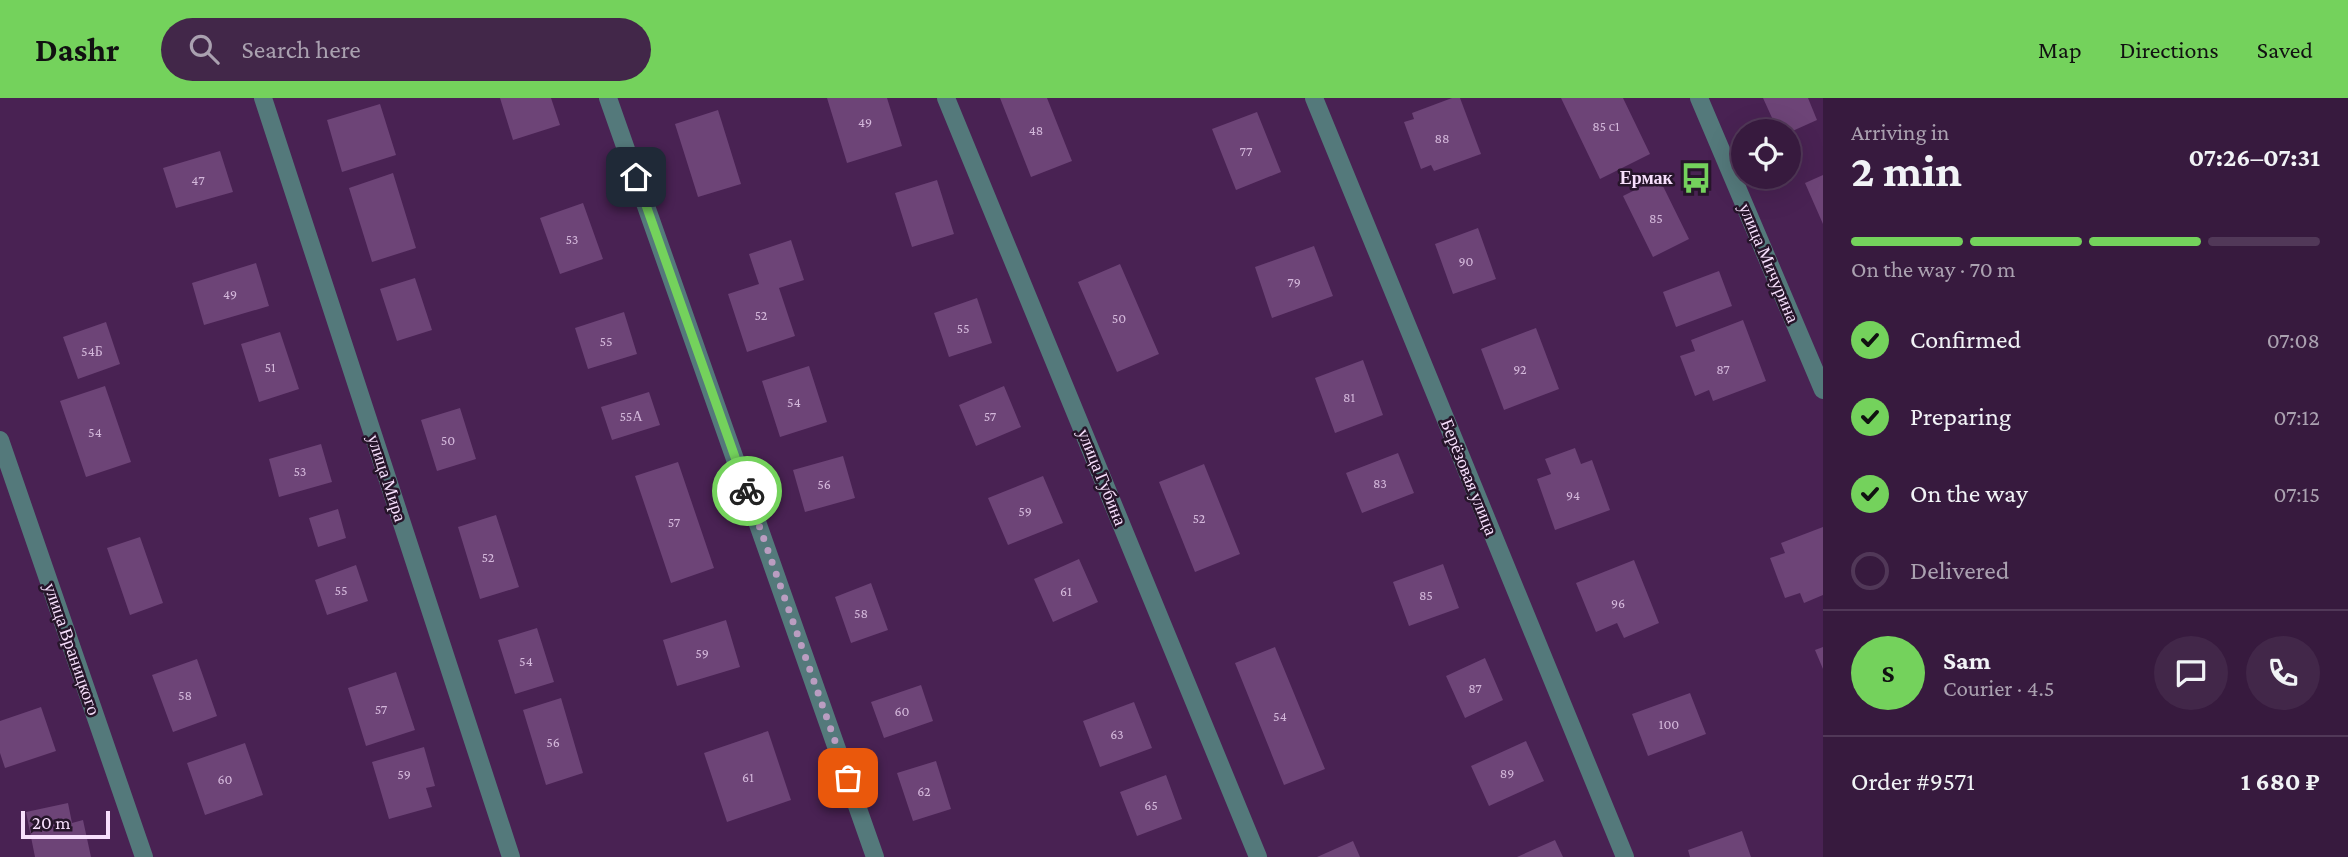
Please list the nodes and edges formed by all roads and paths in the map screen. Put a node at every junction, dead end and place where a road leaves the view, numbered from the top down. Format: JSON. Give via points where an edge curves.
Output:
{"nodes":[{"id":1,"x":263,"y":98,"type":"edge"},
{"id":2,"x":608,"y":98,"type":"edge"},
{"id":3,"x":946,"y":98,"type":"edge"},
{"id":4,"x":1314,"y":98,"type":"edge"},
{"id":5,"x":1699,"y":98,"type":"edge"},
{"id":6,"x":1823,"y":390,"type":"edge"},
{"id":7,"x":0,"y":440,"type":"edge"},
{"id":8,"x":144,"y":857,"type":"edge"},
{"id":9,"x":511,"y":857,"type":"edge"},
{"id":10,"x":875,"y":857,"type":"edge"},
{"id":11,"x":1258,"y":857,"type":"edge"},
{"id":12,"x":1625,"y":857,"type":"edge"}],
"edges":[{"from":1,"to":9,"type":"street","name":"улица Мира"},
{"from":2,"to":10,"type":"street"},
{"from":3,"to":11,"type":"street","name":"улица Губина"},
{"from":4,"to":12,"type":"street","name":"Берёзовая улица"},
{"from":5,"to":6,"type":"street","name":"улица Мичурина"},
{"from":7,"to":8,"type":"street","name":"улица Враницкого"}]}
